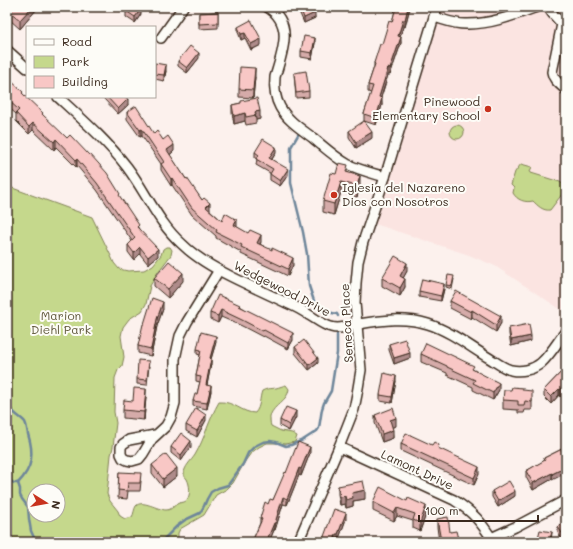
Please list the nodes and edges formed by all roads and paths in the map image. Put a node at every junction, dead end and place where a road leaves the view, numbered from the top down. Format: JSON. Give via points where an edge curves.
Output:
{"nodes":[{"id":1,"x":183,"y":7,"type":"edge"},
{"id":2,"x":267,"y":7,"type":"edge"},
{"id":3,"x":437,"y":7,"type":"edge"},
{"id":4,"x":537,"y":7,"type":"edge"},
{"id":5,"x":548,"y":7,"type":"edge"},
{"id":6,"x":434,"y":17,"type":"junction"},
{"id":7,"x":161,"y":38,"type":"dead end"},
{"id":8,"x":7,"y":50,"type":"edge"},
{"id":9,"x":26,"y":67,"type":"edge"},
{"id":10,"x":566,"y":90,"type":"edge"},
{"id":11,"x":59,"y":98,"type":"edge"},
{"id":12,"x":385,"y":177,"type":"junction"},
{"id":13,"x":218,"y":270,"type":"junction"},
{"id":14,"x":357,"y":325,"type":"junction"},
{"id":15,"x":566,"y":331,"type":"edge"},
{"id":16,"x":155,"y":436,"type":"dead end"},
{"id":17,"x":339,"y":447,"type":"junction"},
{"id":18,"x":566,"y":500,"type":"edge"},
{"id":19,"x":491,"y":541,"type":"edge"},
{"id":20,"x":298,"y":542,"type":"edge"}],
"edges":[{"from":1,"to":7,"type":"street"},
{"from":2,"to":12,"type":"street","via":[[280,19],[284,31],[284,45],[274,83],[278,103],[286,116],[346,163]]},
{"from":3,"to":6,"type":"street","name":"Seneca Place"},
{"from":4,"to":6,"type":"street","via":[[500,19],[472,24],[455,23]]},
{"from":5,"to":10,"type":"street","via":[[562,24],[552,75]]},
{"from":6,"to":12,"type":"street","name":"Seneca Place"},
{"from":8,"to":9,"type":"street"},
{"from":11,"to":13,"type":"street","name":"Wedgewood Drive","via":[[110,147],[135,178],[164,225],[176,239],[194,255]]},
{"from":12,"to":14,"type":"street","name":"Seneca Place","via":[[358,262],[355,296]]},
{"from":13,"to":14,"type":"street","name":"Wedgewood Drive","via":[[308,314],[322,324],[340,328]]},
{"from":13,"to":16,"type":"street","via":[[180,336],[175,363],[174,408],[166,426]]},
{"from":14,"to":15,"type":"street","name":"Wedgewood Drive","via":[[398,320],[428,324],[452,335],[507,369],[520,371],[540,364]]},
{"from":14,"to":17,"type":"street","name":"Seneca Place","via":[[361,370],[351,417]]},
{"from":17,"to":19,"type":"street","name":"Lamont Drive","via":[[466,507],[476,516]]},
{"from":17,"to":20,"type":"street","name":"Seneca Place"},
{"from":18,"to":19,"type":"street"}]}
